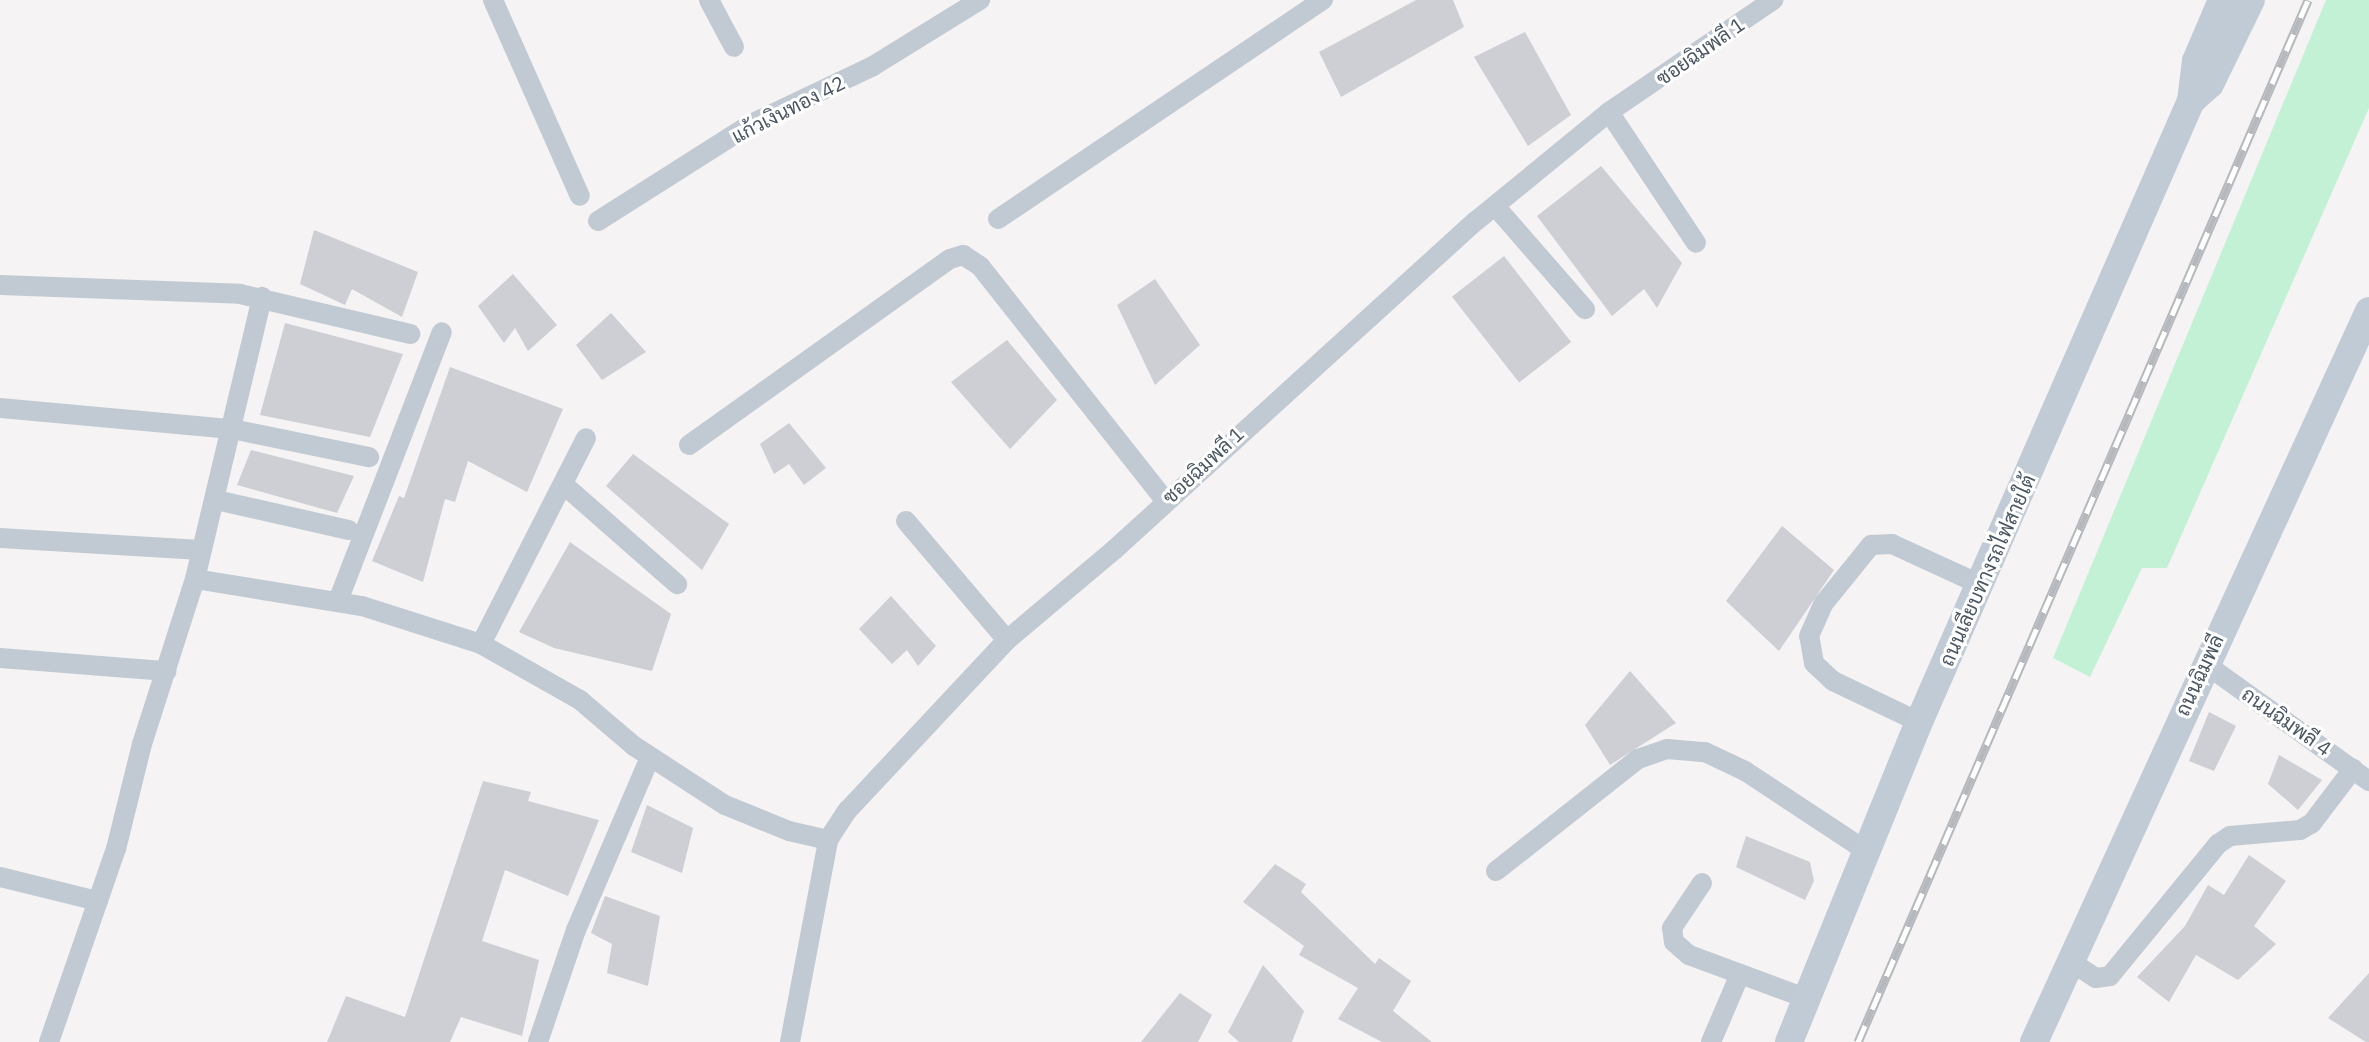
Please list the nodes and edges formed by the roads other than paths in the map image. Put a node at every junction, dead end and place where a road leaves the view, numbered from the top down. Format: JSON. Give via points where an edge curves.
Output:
{"nodes":[{"id":1,"x":493,"y":0,"type":"edge"},
{"id":2,"x":709,"y":0,"type":"edge"},
{"id":3,"x":980,"y":0,"type":"edge"},
{"id":4,"x":1323,"y":0,"type":"edge"},
{"id":5,"x":1773,"y":0,"type":"edge"},
{"id":6,"x":2222,"y":0,"type":"edge"},
{"id":7,"x":2251,"y":0,"type":"edge"},
{"id":8,"x":734,"y":47,"type":"dead end"},
{"id":9,"x":2191,"y":101,"type":"junction"},
{"id":10,"x":1609,"y":112,"type":"junction"},
{"id":11,"x":580,"y":196,"type":"dead end"},
{"id":12,"x":1495,"y":206,"type":"junction"},
{"id":13,"x":998,"y":219,"type":"dead end"},
{"id":14,"x":598,"y":221,"type":"dead end"},
{"id":15,"x":1696,"y":243,"type":"dead end"},
{"id":16,"x":0,"y":285,"type":"edge"},
{"id":17,"x":262,"y":297,"type":"junction"},
{"id":18,"x":1585,"y":309,"type":"dead end"},
{"id":19,"x":2369,"y":311,"type":"edge"},
{"id":20,"x":442,"y":332,"type":"dead end"},
{"id":21,"x":410,"y":334,"type":"dead end"},
{"id":22,"x":0,"y":408,"type":"edge"},
{"id":23,"x":232,"y":429,"type":"junction"},
{"id":24,"x":586,"y":438,"type":"dead end"},
{"id":25,"x":689,"y":445,"type":"dead end"},
{"id":26,"x":369,"y":457,"type":"dead end"},
{"id":27,"x":563,"y":484,"type":"junction"},
{"id":28,"x":216,"y":500,"type":"junction"},
{"id":29,"x":1165,"y":500,"type":"junction"},
{"id":30,"x":906,"y":521,"type":"dead end"},
{"id":31,"x":349,"y":530,"type":"dead end"},
{"id":32,"x":0,"y":538,"type":"edge"},
{"id":33,"x":201,"y":550,"type":"junction"},
{"id":34,"x":195,"y":579,"type":"junction"},
{"id":35,"x":677,"y":584,"type":"dead end"},
{"id":36,"x":1981,"y":585,"type":"junction"},
{"id":37,"x":338,"y":601,"type":"junction"},
{"id":38,"x":1007,"y":640,"type":"junction"},
{"id":39,"x":481,"y":644,"type":"junction"},
{"id":40,"x":0,"y":658,"type":"edge"},
{"id":41,"x":2204,"y":663,"type":"junction"},
{"id":42,"x":166,"y":671,"type":"junction"},
{"id":43,"x":1919,"y":722,"type":"junction"},
{"id":44,"x":650,"y":757,"type":"junction"},
{"id":45,"x":2364,"y":776,"type":"edge"},
{"id":46,"x":828,"y":840,"type":"junction"},
{"id":47,"x":1868,"y":852,"type":"junction"},
{"id":48,"x":1496,"y":871,"type":"dead end"},
{"id":49,"x":0,"y":877,"type":"edge"},
{"id":50,"x":1702,"y":883,"type":"dead end"},
{"id":51,"x":98,"y":901,"type":"junction"},
{"id":52,"x":2068,"y":960,"type":"junction"},
{"id":53,"x":1740,"y":974,"type":"junction"},
{"id":54,"x":1808,"y":999,"type":"junction"},
{"id":55,"x":543,"y":1041,"type":"edge"},
{"id":56,"x":49,"y":1042,"type":"edge"},
{"id":57,"x":790,"y":1042,"type":"edge"},
{"id":58,"x":1711,"y":1042,"type":"edge"},
{"id":59,"x":1789,"y":1042,"type":"edge"},
{"id":60,"x":2034,"y":1042,"type":"edge"}],
"edges":[{"from":1,"to":11,"type":"street"},
{"from":2,"to":8,"type":"street"},
{"from":3,"to":14,"type":"street","name":"แก้วเงินทอง 42","via":[[873,66],[751,124]]},
{"from":4,"to":13,"type":"street"},
{"from":5,"to":10,"type":"street","name":"ซอยฉิมพลี 1"},
{"from":6,"to":9,"type":"main road","name":"ถนนเลียบทางรถไฟสายใต้","via":[[2196,61]]},
{"from":7,"to":9,"type":"main road","name":"ถนนเลียบทางรถไฟสายใต้","via":[[2210,84]]},
{"from":9,"to":36,"type":"main road","name":"ถนนเลียบทางรถไฟสายใต้"},
{"from":10,"to":12,"type":"street","name":"ซอยฉิมพลี 1"},
{"from":10,"to":15,"type":"street"},
{"from":12,"to":18,"type":"street"},
{"from":12,"to":29,"type":"street","name":"ซอยฉิมพลี 1"},
{"from":16,"to":17,"type":"street"},
{"from":17,"to":21,"type":"street"},
{"from":17,"to":23,"type":"street"},
{"from":19,"to":41,"type":"main road","name":"ถนนฉิมพลี"},
{"from":20,"to":37,"type":"street"},
{"from":22,"to":23,"type":"street"},
{"from":23,"to":26,"type":"street"},
{"from":23,"to":28,"type":"street"},
{"from":24,"to":27,"type":"street"},
{"from":25,"to":29,"type":"street","via":[[950,259],[963,255],[980,266]]},
{"from":27,"to":35,"type":"street"},
{"from":27,"to":39,"type":"street"},
{"from":28,"to":31,"type":"street"},
{"from":28,"to":33,"type":"street"},
{"from":29,"to":38,"type":"street","name":"ซอยฉิมพลี 1"},
{"from":30,"to":38,"type":"street"},
{"from":32,"to":33,"type":"street"},
{"from":33,"to":34,"type":"street"},
{"from":34,"to":37,"type":"street"},
{"from":34,"to":42,"type":"street"},
{"from":36,"to":43,"type":"main road","name":"ถนนเลียบทางรถไฟสายใต้"},
{"from":36,"to":43,"type":"street","via":[[1892,544],[1871,545],[1824,603],[1809,636],[1814,663],[1833,681]]},
{"from":37,"to":39,"type":"street"},
{"from":38,"to":46,"type":"street","name":"ซอยฉิมพลี 1","via":[[847,811]]},
{"from":39,"to":44,"type":"street","via":[[580,700]]},
{"from":40,"to":42,"type":"street"},
{"from":41,"to":45,"type":"street","name":"ถนนฉิมพลี 4"},
{"from":41,"to":52,"type":"main road","name":"ถนนฉิมพลี"},
{"from":42,"to":51,"type":"street"},
{"from":43,"to":47,"type":"main road","name":"ถนนเลียบทางรถไฟสายใต้"},
{"from":44,"to":46,"type":"street","via":[[725,805],[789,831]]},
{"from":44,"to":55,"type":"street","via":[[576,930]]},
{"from":45,"to":52,"type":"street","via":[[2300,830],[2230,836],[2218,844],[2110,976],[2096,978]]},
{"from":46,"to":57,"type":"street","name":"ซอยฉิมพลี 1"},
{"from":47,"to":48,"type":"street","via":[[1745,771],[1705,752],[1667,749],[1638,759]]},
{"from":47,"to":54,"type":"main road","name":"ถนนเลียบทางรถไฟสายใต้"},
{"from":49,"to":51,"type":"street"},
{"from":50,"to":53,"type":"street","via":[[1672,928],[1674,942],[1689,955]]},
{"from":51,"to":56,"type":"street"},
{"from":52,"to":60,"type":"main road","name":"ถนนฉิมพลี"},
{"from":53,"to":54,"type":"street"},
{"from":53,"to":58,"type":"street"},
{"from":54,"to":59,"type":"main road","name":"ถนนเลียบทางรถไฟสายใต้"}]}
